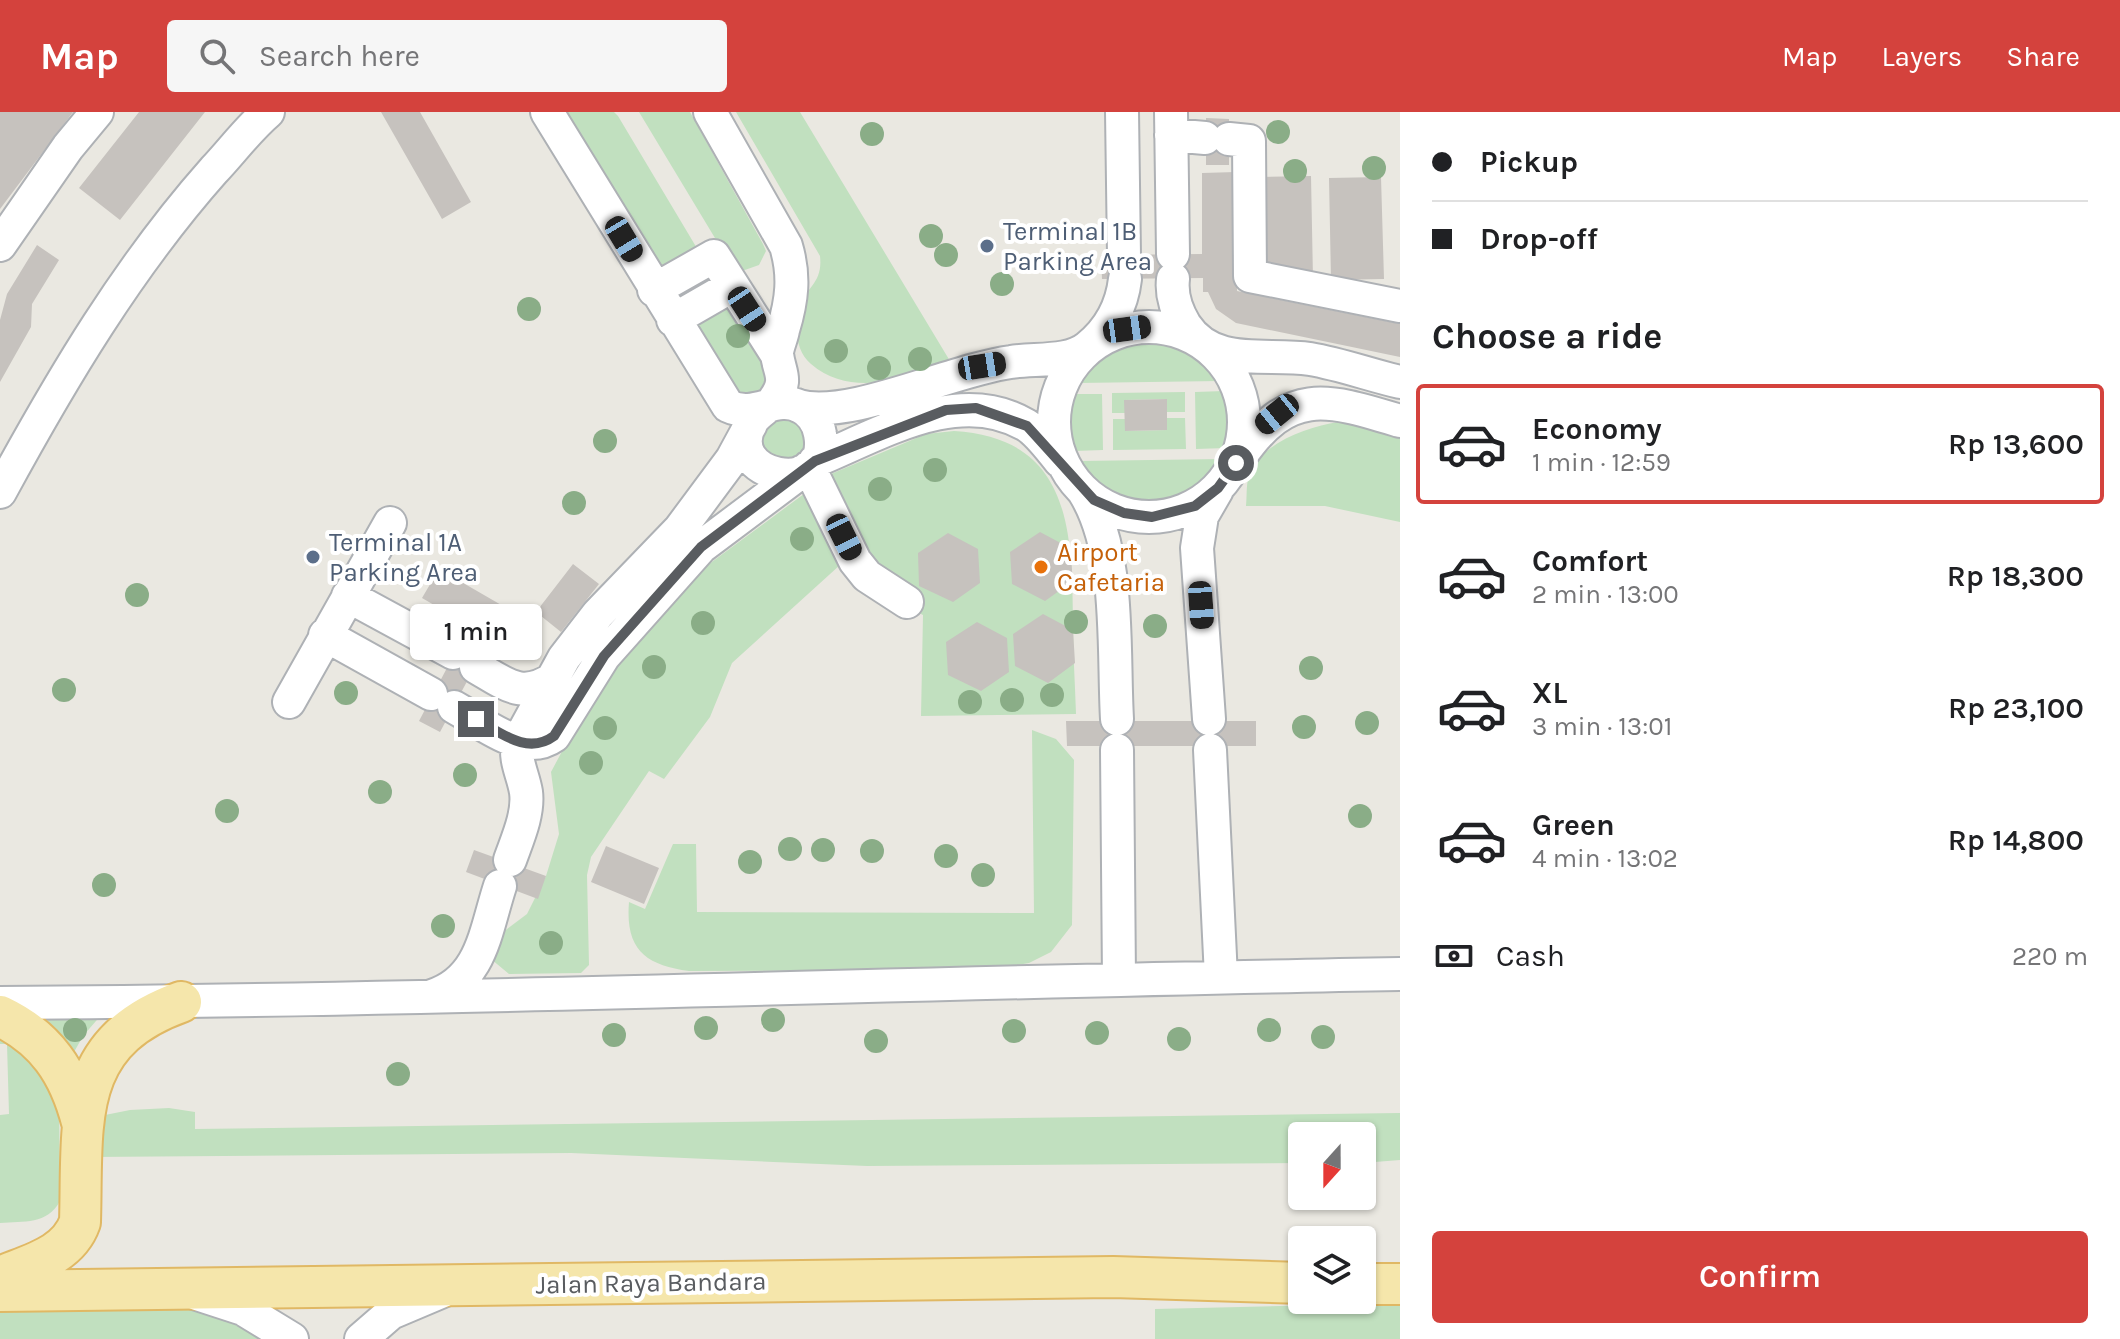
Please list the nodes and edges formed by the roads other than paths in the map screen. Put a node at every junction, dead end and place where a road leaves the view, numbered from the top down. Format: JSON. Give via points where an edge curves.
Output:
{"nodes":[{"id":1,"x":97,"y":112,"type":"edge"},
{"id":2,"x":268,"y":112,"type":"edge"},
{"id":3,"x":547,"y":112,"type":"edge"},
{"id":4,"x":710,"y":112,"type":"edge"},
{"id":5,"x":1122,"y":112,"type":"edge"},
{"id":6,"x":1171,"y":124,"type":"edge"},
{"id":7,"x":0,"y":245,"type":"edge"},
{"id":8,"x":732,"y":286,"type":"junction"},
{"id":9,"x":654,"y":290,"type":"junction"},
{"id":10,"x":1400,"y":306,"type":"edge"},
{"id":11,"x":673,"y":320,"type":"junction"},
{"id":12,"x":1206,"y":345,"type":"junction"},
{"id":13,"x":1087,"y":349,"type":"junction"},
{"id":14,"x":777,"y":355,"type":"junction"},
{"id":15,"x":1400,"y":382,"type":"edge"},
{"id":16,"x":773,"y":411,"type":"junction"},
{"id":17,"x":1400,"y":421,"type":"edge"},
{"id":18,"x":808,"y":467,"type":"junction"},
{"id":19,"x":1227,"y":475,"type":"junction"},
{"id":20,"x":1074,"y":478,"type":"junction"},
{"id":21,"x":0,"y":492,"type":"edge"},
{"id":22,"x":390,"y":523,"type":"dead end"},
{"id":23,"x":348,"y":596,"type":"junction"},
{"id":24,"x":907,"y":602,"type":"dead end"},
{"id":25,"x":325,"y":635,"type":"junction"},
{"id":26,"x":554,"y":678,"type":"junction"},
{"id":27,"x":289,"y":702,"type":"dead end"},
{"id":28,"x":518,"y":742,"type":"junction"},
{"id":29,"x":1400,"y":974,"type":"edge"},
{"id":30,"x":1221,"y":977,"type":"junction"},
{"id":31,"x":1119,"y":979,"type":"junction"},
{"id":32,"x":429,"y":996,"type":"junction"},
{"id":33,"x":181,"y":1002,"type":"junction"},
{"id":34,"x":0,"y":1003,"type":"edge"},
{"id":35,"x":0,"y":1016,"type":"edge"},
{"id":36,"x":81,"y":1128,"type":"junction"},
{"id":37,"x":0,"y":1277,"type":"edge"},
{"id":38,"x":1288,"y":1283,"type":"edge"},
{"id":39,"x":1376,"y":1284,"type":"edge"},
{"id":40,"x":1400,"y":1284,"type":"edge"},
{"id":41,"x":474,"y":1286,"type":"junction"},
{"id":42,"x":179,"y":1289,"type":"junction"},
{"id":43,"x":0,"y":1291,"type":"edge"},
{"id":44,"x":292,"y":1339,"type":"edge"},
{"id":45,"x":361,"y":1339,"type":"edge"}],
"edges":[{"from":1,"to":7,"type":"street"},
{"from":2,"to":21,"type":"street","via":[[176,213],[134,271],[45,409]]},
{"from":3,"to":9,"type":"street"},
{"from":4,"to":14,"type":"street","via":[[786,246],[791,264],[792,291]]},
{"from":5,"to":13,"type":"street","via":[[1121,301]]},
{"from":6,"to":10,"type":"street","via":[[1217,139],[1249,141],[1250,276]]},
{"from":6,"to":12,"type":"street","via":[[1177,312]]},
{"from":8,"to":9,"type":"street","via":[[714,256]]},
{"from":8,"to":11,"type":"street"},
{"from":8,"to":14,"type":"street"},
{"from":9,"to":11,"type":"street"},
{"from":11,"to":16,"type":"street","via":[[728,406]]},
{"from":12,"to":13,"type":"street","via":[[1178,331],[1146,326],[1114,333]]},
{"from":12,"to":15,"type":"street","via":[[1254,358],[1310,359]]},
{"from":12,"to":19,"type":"street","via":[[1229,369],[1242,399],[1244,432]]},
{"from":13,"to":16,"type":"street","via":[[982,366],[841,408]]},
{"from":13,"to":20,"type":"street","via":[[1066,373],[1055,404],[1054,435]]},
{"from":14,"to":16,"type":"street","via":[[783,381]]},
{"from":16,"to":18,"type":"street","via":[[808,411],[820,430],[820,451]]},
{"from":16,"to":18,"type":"street","via":[[747,444],[757,465],[778,476]]},
{"from":16,"to":26,"type":"street","via":[[680,529],[598,614]]},
{"from":17,"to":19,"type":"street","via":[[1322,401],[1304,403],[1264,425]]},
{"from":18,"to":20,"type":"street","via":[[946,410],[976,408],[1027,426]]},
{"from":18,"to":24,"type":"street","via":[[855,561],[867,576]]},
{"from":18,"to":28,"type":"street","via":[[701,547],[604,656],[554,736],[536,745]]},
{"from":19,"to":20,"type":"street","via":[[1195,506],[1152,517],[1107,507]]},
{"from":19,"to":30,"type":"street","via":[[1202,516],[1197,548]]},
{"from":20,"to":31,"type":"street","via":[[1101,522],[1107,545],[1117,735]]},
{"from":22,"to":23,"type":"street"},
{"from":23,"to":25,"type":"street"},
{"from":23,"to":26,"type":"street","via":[[520,689]]},
{"from":25,"to":27,"type":"street"},
{"from":25,"to":28,"type":"street"},
{"from":26,"to":28,"type":"street"},
{"from":28,"to":32,"type":"street","via":[[525,812],[505,873],[466,978]]},
{"from":29,"to":30,"type":"street"},
{"from":30,"to":31,"type":"street"},
{"from":31,"to":32,"type":"street"},
{"from":32,"to":33,"type":"street"},
{"from":33,"to":34,"type":"street"},
{"from":33,"to":36,"type":"main road","via":[[142,1019],[109,1048],[88,1085]]},
{"from":35,"to":36,"type":"main road","via":[[39,1039],[53,1055],[76,1099]]},
{"from":36,"to":37,"type":"main road","via":[[80,1222],[68,1245]]},
{"from":38,"to":41,"type":"main road","name":"Jalan Raya Bandara","via":[[1113,1277]]},
{"from":39,"to":40,"type":"main road"},
{"from":41,"to":42,"type":"main road","name":"Jalan Raya Bandara"},
{"from":41,"to":45,"type":"street","via":[[413,1301]]},
{"from":42,"to":43,"type":"main road","name":"Jalan Raya Bandara"},
{"from":42,"to":44,"type":"street","via":[[243,1309]]}]}
